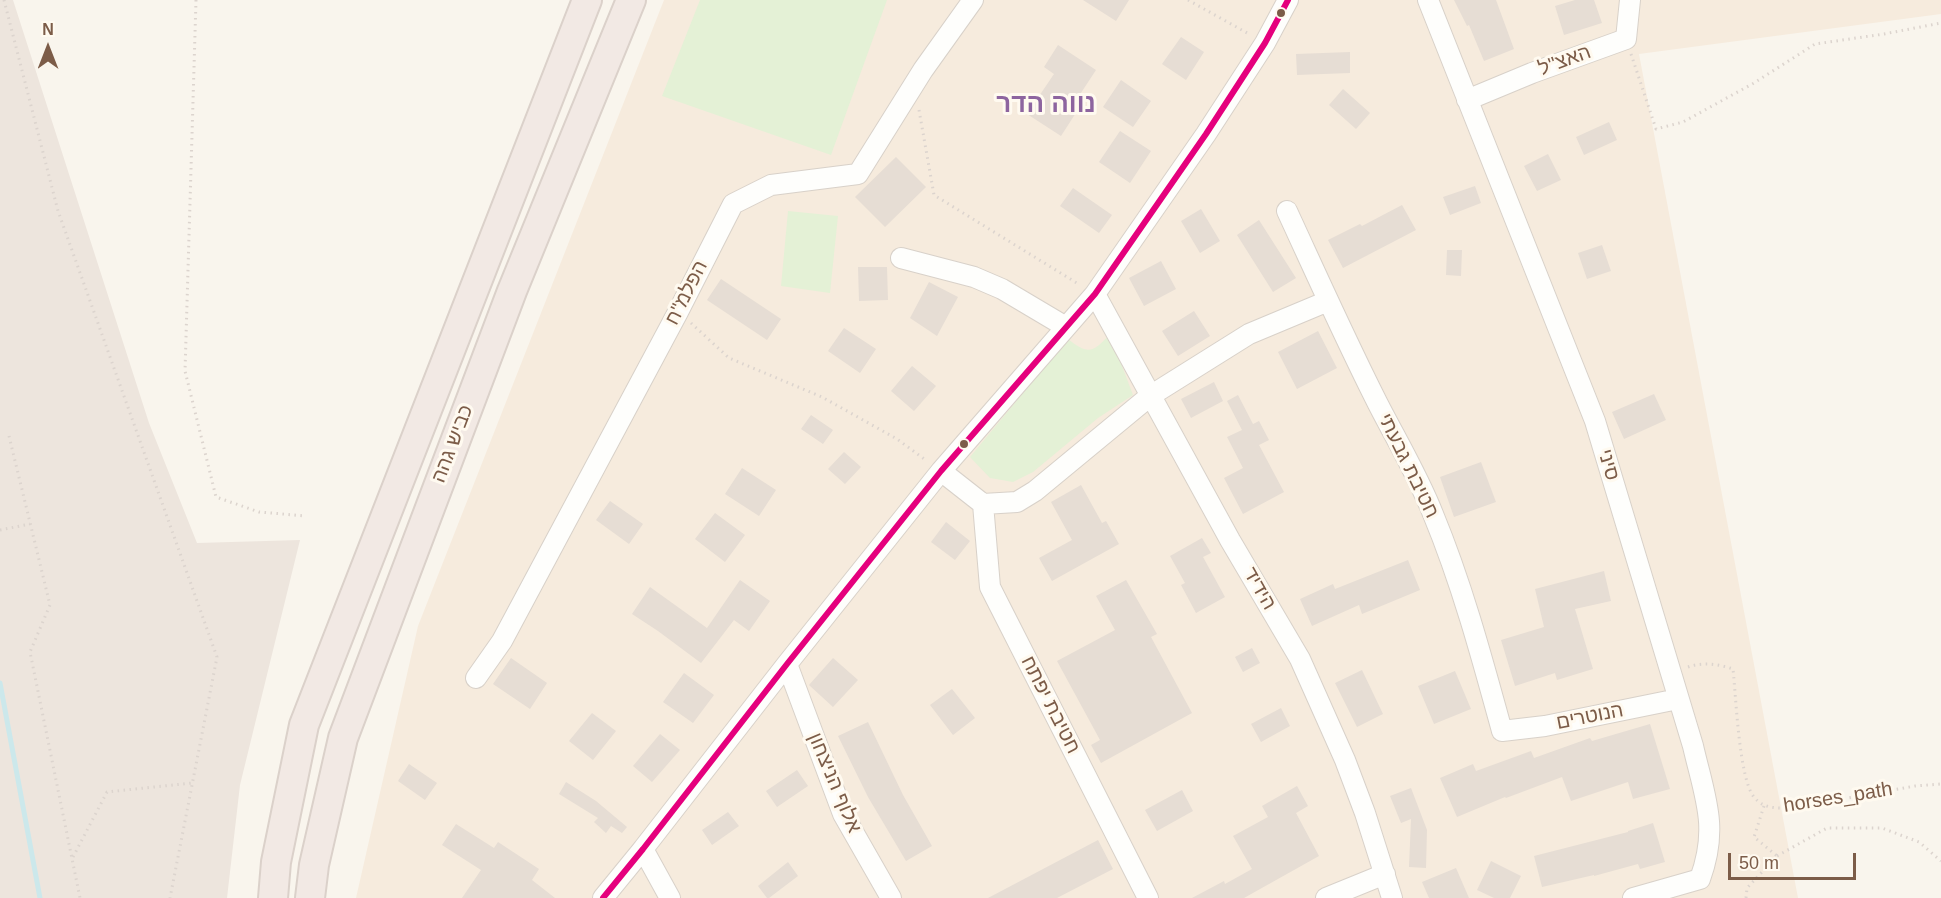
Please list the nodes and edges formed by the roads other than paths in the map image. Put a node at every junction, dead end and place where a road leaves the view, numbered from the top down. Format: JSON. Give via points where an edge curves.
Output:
{"nodes":[{"id":1,"x":587,"y":0,"type":"edge"},
{"id":2,"x":631,"y":0,"type":"edge"},
{"id":3,"x":973,"y":0,"type":"edge"},
{"id":4,"x":1288,"y":0,"type":"edge"},
{"id":5,"x":1428,"y":0,"type":"edge"},
{"id":6,"x":1630,"y":0,"type":"edge"},
{"id":7,"x":1467,"y":100,"type":"junction"},
{"id":8,"x":1287,"y":211,"type":"dead end"},
{"id":9,"x":901,"y":258,"type":"dead end"},
{"id":10,"x":1095,"y":294,"type":"junction"},
{"id":11,"x":1328,"y":301,"type":"junction"},
{"id":12,"x":1066,"y":327,"type":"junction"},
{"id":13,"x":1150,"y":396,"type":"junction"},
{"id":14,"x":941,"y":471,"type":"junction"},
{"id":15,"x":983,"y":504,"type":"junction"},
{"id":16,"x":787,"y":664,"type":"junction"},
{"id":17,"x":476,"y":678,"type":"dead end"},
{"id":18,"x":1678,"y":699,"type":"junction"},
{"id":19,"x":1502,"y":731,"type":"joint"},
{"id":20,"x":643,"y":849,"type":"junction"},
{"id":21,"x":1385,"y":874,"type":"junction"},
{"id":22,"x":273,"y":898,"type":"edge"},
{"id":23,"x":310,"y":898,"type":"edge"},
{"id":24,"x":603,"y":898,"type":"edge"},
{"id":25,"x":670,"y":898,"type":"edge"},
{"id":26,"x":891,"y":898,"type":"edge"},
{"id":27,"x":1148,"y":898,"type":"edge"},
{"id":28,"x":1326,"y":898,"type":"edge"},
{"id":29,"x":1392,"y":898,"type":"edge"},
{"id":30,"x":1633,"y":898,"type":"edge"}],
"edges":[{"from":1,"to":22,"type":"highway","name":"כביש גהה","via":[[304,725],[276,862]]},
{"from":2,"to":23,"type":"highway","name":"כביש גהה","via":[[504,312],[343,738]]},
{"from":3,"to":17,"type":"street","name":"הפלמ\"ח","via":[[923,70],[858,174],[771,185],[733,204],[502,640]]},
{"from":4,"to":10,"type":"street","via":[[1206,134]]},
{"from":5,"to":7,"type":"street","name":"סיני"},
{"from":6,"to":7,"type":"street","name":"האצ\"ל","via":[[1626,39]]},
{"from":7,"to":18,"type":"street","name":"סיני","via":[[1595,421]]},
{"from":8,"to":11,"type":"street","name":"חטיבת גבעתי"},
{"from":9,"to":12,"type":"street","via":[[974,277]]},
{"from":10,"to":12,"type":"street"},
{"from":10,"to":13,"type":"street","name":"הידיד"},
{"from":11,"to":13,"type":"street","via":[[1248,334]]},
{"from":11,"to":19,"type":"street","name":"חטיבת גבעתי","via":[[1433,514],[1466,602]]},
{"from":12,"to":14,"type":"street"},
{"from":13,"to":15,"type":"street","via":[[1035,492],[1017,502]]},
{"from":13,"to":21,"type":"street","name":"הידיד","via":[[1300,659],[1345,760]]},
{"from":14,"to":15,"type":"street"},
{"from":14,"to":16,"type":"street"},
{"from":15,"to":27,"type":"street","name":"חטיבת יפתח","via":[[990,587]]},
{"from":16,"to":20,"type":"street"},
{"from":16,"to":26,"type":"street","name":"אלוף הניצחון","via":[[843,814]]},
{"from":18,"to":19,"type":"street","name":"הנוטרים"},
{"from":18,"to":30,"type":"street","name":"סיני","via":[[1710,819],[1707,859],[1700,879]]},
{"from":20,"to":24,"type":"street"},
{"from":20,"to":25,"type":"street"},
{"from":21,"to":28,"type":"street"},
{"from":21,"to":29,"type":"street","name":"הידיד"}]}
